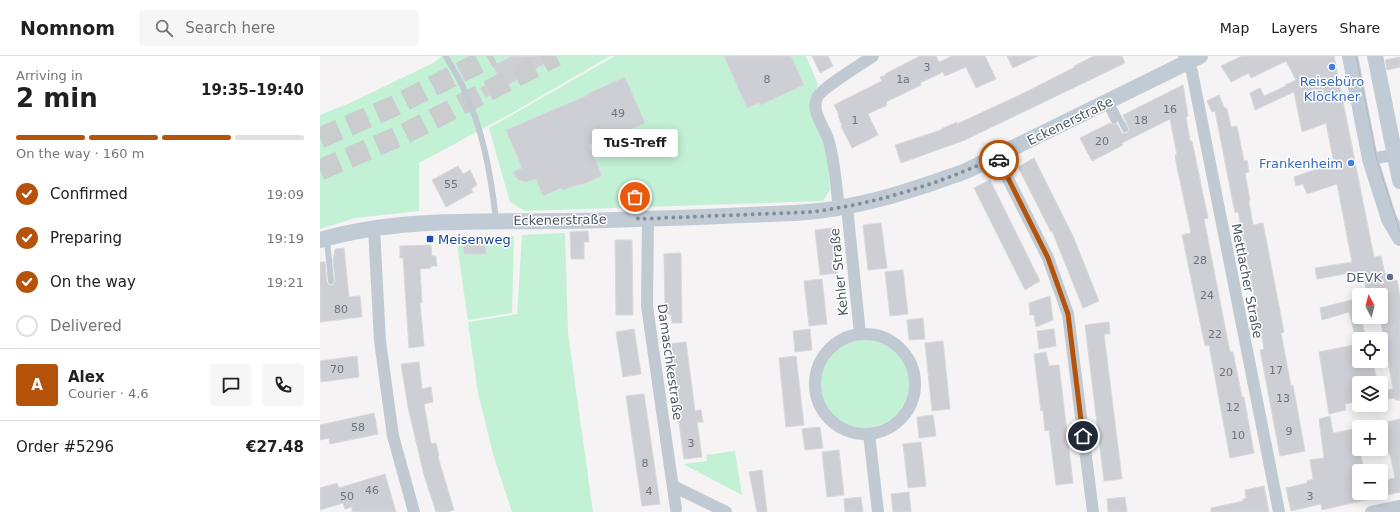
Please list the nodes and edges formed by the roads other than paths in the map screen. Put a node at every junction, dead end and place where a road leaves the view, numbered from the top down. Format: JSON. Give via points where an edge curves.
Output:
{"nodes":[{"id":1,"x":873,"y":56,"type":"edge"},
{"id":2,"x":1350,"y":56,"type":"edge"},
{"id":3,"x":1375,"y":56,"type":"edge"},
{"id":4,"x":446,"y":57,"type":"edge"},
{"id":5,"x":1190,"y":58,"type":"edge"},
{"id":6,"x":1108,"y":102,"type":"junction"},
{"id":7,"x":1114,"y":121,"type":"dead end"},
{"id":8,"x":1125,"y":129,"type":"dead end"},
{"id":9,"x":1398,"y":155,"type":"edge"},
{"id":10,"x":997,"y":157,"type":"junction"},
{"id":11,"x":1370,"y":159,"type":"junction"},
{"id":12,"x":1400,"y":181,"type":"edge"},
{"id":13,"x":635,"y":197,"type":"dead end"},
{"id":14,"x":843,"y":208,"type":"junction"},
{"id":15,"x":643,"y":218,"type":"junction"},
{"id":16,"x":496,"y":221,"type":"junction"},
{"id":17,"x":374,"y":228,"type":"junction"},
{"id":18,"x":1400,"y":238,"type":"edge"},
{"id":19,"x":323,"y":239,"type":"edge"},
{"id":20,"x":331,"y":281,"type":"dead end"},
{"id":21,"x":860,"y":334,"type":"junction"},
{"id":22,"x":869,"y":434,"type":"junction"},
{"id":23,"x":673,"y":486,"type":"junction"},
{"id":24,"x":1400,"y":506,"type":"edge"},
{"id":25,"x":676,"y":509,"type":"dead end"},
{"id":26,"x":414,"y":512,"type":"edge"},
{"id":27,"x":726,"y":512,"type":"edge"},
{"id":28,"x":878,"y":512,"type":"edge"},
{"id":29,"x":1093,"y":512,"type":"edge"},
{"id":30,"x":1279,"y":512,"type":"edge"},
{"id":31,"x":1371,"y":512,"type":"edge"}],
"edges":[{"from":1,"to":14,"type":"street","name":"Kehler Straße","via":[[826,89],[817,97],[815,107],[828,138]]},
{"from":2,"to":11,"type":"street"},
{"from":3,"to":9,"type":"street"},
{"from":4,"to":16,"type":"lane","via":[[468,98],[485,151]]},
{"from":5,"to":6,"type":"street","name":"Eckenerstraße"},
{"from":5,"to":30,"type":"street","name":"Mettlacher Straße"},
{"from":6,"to":7,"type":"lane"},
{"from":6,"to":8,"type":"lane"},
{"from":6,"to":10,"type":"street","name":"Eckenerstraße"},
{"from":9,"to":11,"type":"street"},
{"from":9,"to":12,"type":"street"},
{"from":10,"to":14,"type":"street","name":"Eckenerstraße","via":[[938,181]]},
{"from":10,"to":29,"type":"street","via":[[1048,258],[1068,314]]},
{"from":11,"to":18,"type":"street","via":[[1389,219]]},
{"from":13,"to":15,"type":"lane"},
{"from":14,"to":15,"type":"street","name":"Eckenerstraße","via":[[801,213]]},
{"from":14,"to":21,"type":"street","name":"Kehler Straße"},
{"from":15,"to":16,"type":"street","name":"Eckenerstraße"},
{"from":15,"to":23,"type":"street","name":"Damaschkestraße","via":[[647,306]]},
{"from":16,"to":17,"type":"street","name":"Eckenerstraße"},
{"from":17,"to":19,"type":"street","name":"Eckenerstraße"},
{"from":17,"to":26,"type":"street","via":[[380,341],[393,436]]},
{"from":19,"to":20,"type":"lane"},
{"from":21,"to":22,"type":"street","via":[[844,338],[826,352],[816,373],[815,389],[819,404],[827,417],[846,430]]},
{"from":21,"to":22,"type":"street","via":[[874,334],[900,347],[909,358],[916,386],[913,400],[896,424],[884,431]]},
{"from":22,"to":28,"type":"street"},
{"from":23,"to":25,"type":"street","name":"Damaschkestraße"},
{"from":23,"to":27,"type":"street"},
{"from":24,"to":31,"type":"street"}]}
